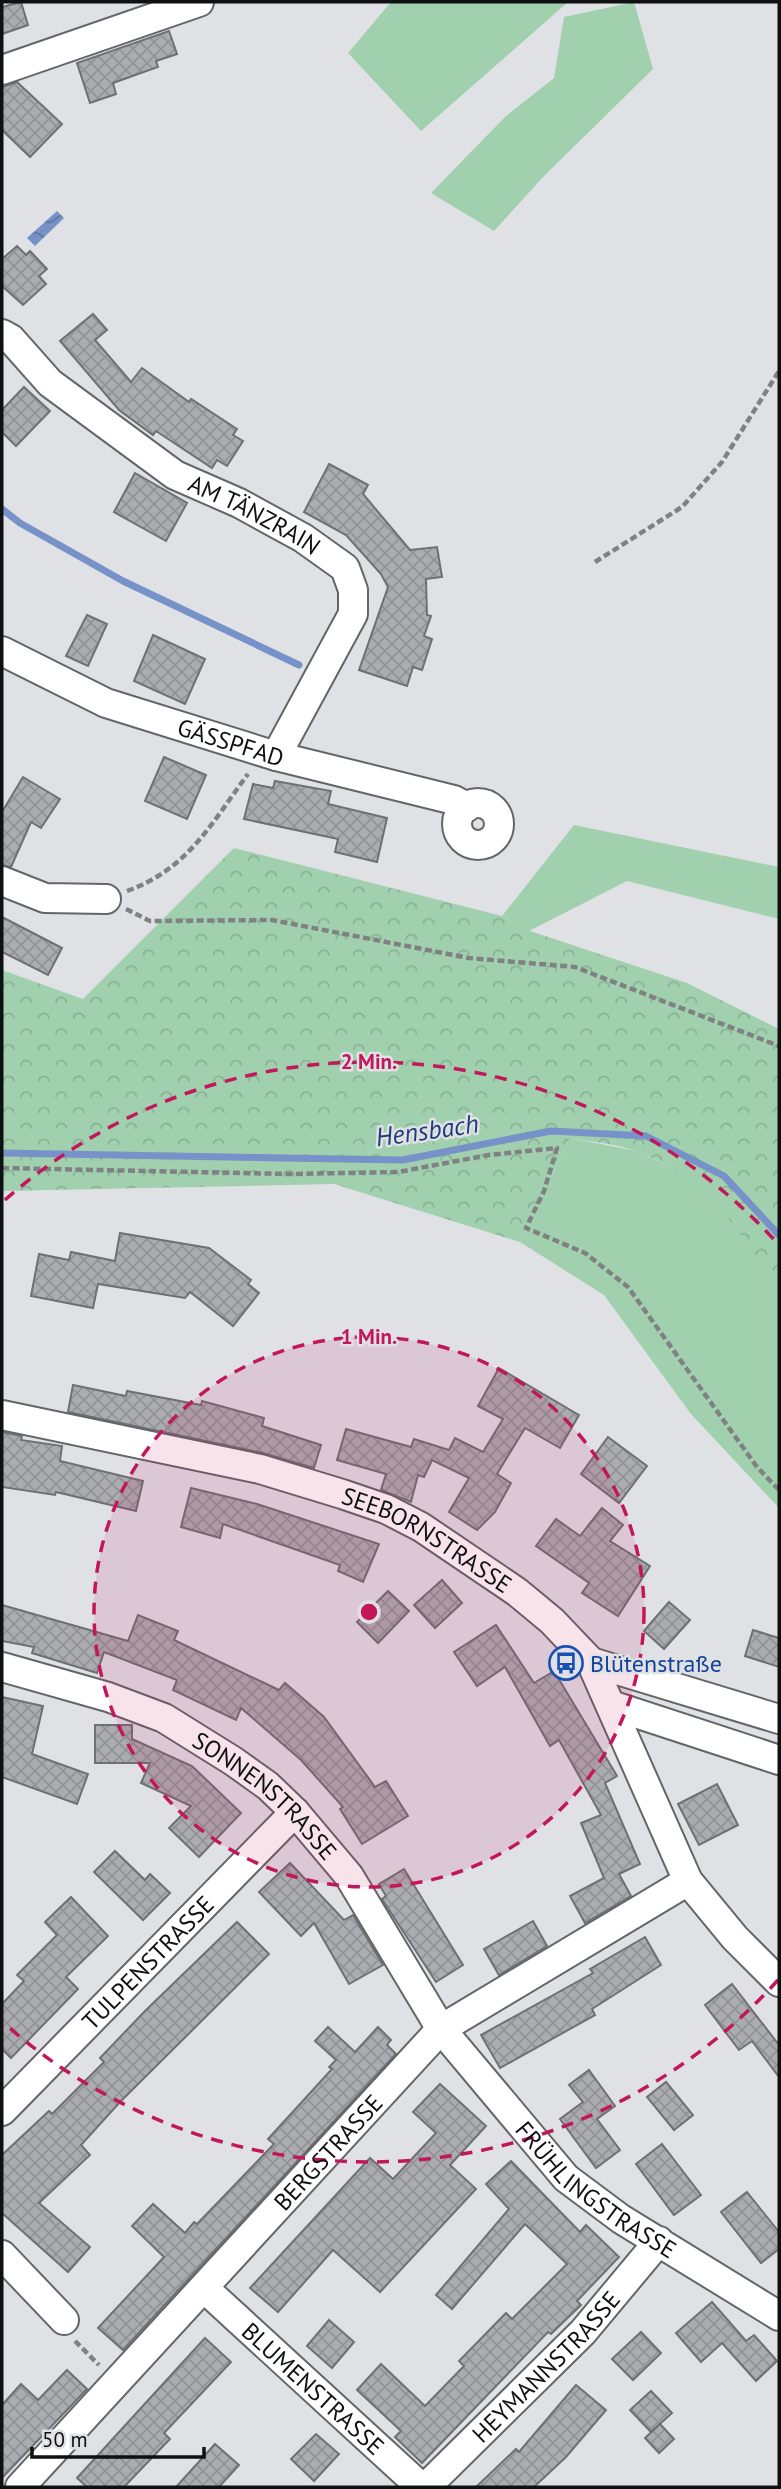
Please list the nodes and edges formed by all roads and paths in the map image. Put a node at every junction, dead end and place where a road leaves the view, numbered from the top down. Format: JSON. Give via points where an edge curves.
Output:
{"nodes":[{"id":1,"x":199,"y":2,"type":"edge"},
{"id":2,"x":2,"y":70,"type":"edge"},
{"id":3,"x":2,"y":334,"type":"edge"},
{"id":4,"x":779,"y":371,"type":"edge"},
{"id":5,"x":595,"y":562,"type":"dead end"},
{"id":6,"x":2,"y":651,"type":"edge"},
{"id":7,"x":276,"y":756,"type":"junction"},
{"id":8,"x":467,"y":807,"type":"dead end"},
{"id":9,"x":2,"y":881,"type":"edge"},
{"id":10,"x":106,"y":899,"type":"junction"},
{"id":11,"x":779,"y":1046,"type":"edge"},
{"id":12,"x":2,"y":1168,"type":"edge"},
{"id":13,"x":2,"y":1415,"type":"edge"},
{"id":14,"x":779,"y":1490,"type":"edge"},
{"id":15,"x":591,"y":1662,"type":"junction"},
{"id":16,"x":2,"y":1667,"type":"edge"},
{"id":17,"x":611,"y":1705,"type":"junction"},
{"id":18,"x":779,"y":1719,"type":"edge"},
{"id":19,"x":779,"y":1760,"type":"edge"},
{"id":20,"x":295,"y":1812,"type":"junction"},
{"id":21,"x":688,"y":1881,"type":"junction"},
{"id":22,"x":779,"y":1982,"type":"edge"},
{"id":23,"x":441,"y":2029,"type":"junction"},
{"id":24,"x":2,"y":2111,"type":"edge"},
{"id":25,"x":659,"y":2241,"type":"junction"},
{"id":26,"x":2,"y":2255,"type":"edge"},
{"id":27,"x":205,"y":2289,"type":"junction"},
{"id":28,"x":779,"y":2316,"type":"edge"},
{"id":29,"x":64,"y":2320,"type":"joint"},
{"id":30,"x":116,"y":2384,"type":"junction"},
{"id":31,"x":20,"y":2487,"type":"edge"},
{"id":32,"x":423,"y":2487,"type":"edge"}],
"edges":[{"from":1,"to":2,"type":"street"},
{"from":3,"to":7,"type":"street","name":"AM TÄNZRAIN","via":[[50,383],[175,475],[303,538],[345,568],[353,590],[353,614]]},
{"from":4,"to":5,"type":"path","via":[[722,462],[682,507]]},
{"from":6,"to":7,"type":"street","name":"GÄSSPFAD","via":[[106,703]]},
{"from":7,"to":8,"type":"street","name":"GÄSSPFAD"},
{"from":7,"to":10,"type":"path","via":[[260,760],[185,858],[155,881]]},
{"from":9,"to":10,"type":"street","via":[[45,898]]},
{"from":10,"to":11,"type":"path","via":[[150,921],[272,919],[469,958],[575,967]]},
{"from":12,"to":14,"type":"path","via":[[398,1172],[557,1148],[526,1228],[585,1253],[628,1287]]},
{"from":13,"to":15,"type":"street","name":"SEEBORNSTRASSE","via":[[260,1469],[386,1509],[421,1527],[517,1592],[552,1620]]},
{"from":15,"to":17,"type":"street","name":"SEEBORNSTRASSE"},
{"from":15,"to":18,"type":"street"},
{"from":16,"to":20,"type":"street","name":"SONNENSTRASSE","via":[[108,1696],[164,1718],[233,1760]]},
{"from":17,"to":19,"type":"street"},
{"from":17,"to":21,"type":"street","name":"SEEBORNSTRASSE"},
{"from":20,"to":23,"type":"street","name":"SONNENSTRASSE","via":[[349,1875]]},
{"from":20,"to":24,"type":"street","name":"TULPENSTRASSE"},
{"from":21,"to":22,"type":"street"},
{"from":21,"to":23,"type":"street","name":"BERGSTRASSE"},
{"from":23,"to":25,"type":"street","name":"FRÜHLINGSTRASSE","via":[[566,2178]]},
{"from":23,"to":27,"type":"street","name":"BERGSTRASSE"},
{"from":25,"to":28,"type":"street","name":"FRÜHLINGSTRASSE"},
{"from":25,"to":32,"type":"street","name":"HEYMANNSTRASSE","via":[[583,2332]]},
{"from":26,"to":29,"type":"street"},
{"from":27,"to":30,"type":"street","name":"BERGSTRASSE"},
{"from":27,"to":32,"type":"street","name":"BLUMENSTRASSE"},
{"from":29,"to":30,"type":"path","via":[[65,2331]]},
{"from":30,"to":31,"type":"street","name":"BERGSTRASSE"}]}
